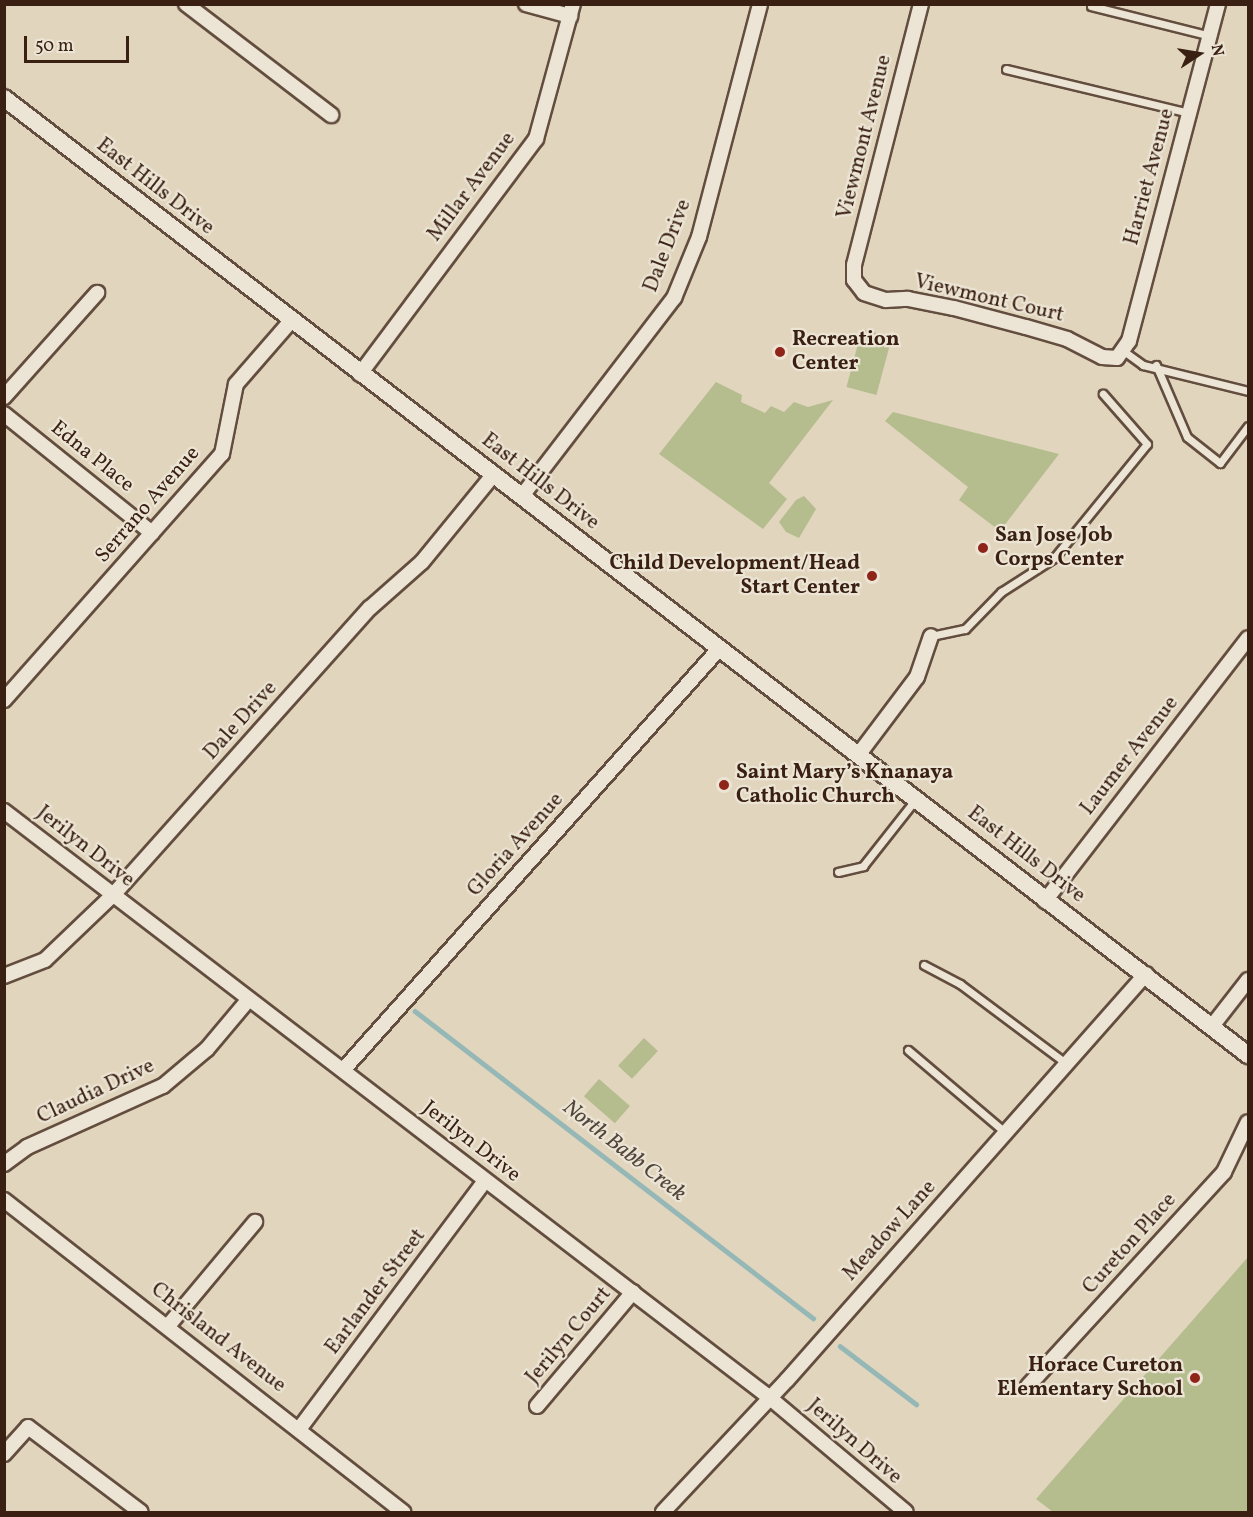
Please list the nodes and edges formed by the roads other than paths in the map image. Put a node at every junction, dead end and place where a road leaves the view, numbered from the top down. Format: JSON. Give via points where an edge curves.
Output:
{"nodes":[{"id":1,"x":186,"y":4,"type":"edge"},
{"id":2,"x":526,"y":4,"type":"edge"},
{"id":3,"x":760,"y":4,"type":"edge"},
{"id":4,"x":921,"y":4,"type":"edge"},
{"id":5,"x":1218,"y":4,"type":"edge"},
{"id":6,"x":1091,"y":6,"type":"edge"},
{"id":7,"x":572,"y":10,"type":"edge"},
{"id":8,"x":1210,"y":36,"type":"junction"},
{"id":9,"x":1006,"y":69,"type":"dead end"},
{"id":10,"x":4,"y":98,"type":"edge"},
{"id":11,"x":1189,"y":113,"type":"junction"},
{"id":12,"x":331,"y":115,"type":"dead end"},
{"id":13,"x":854,"y":280,"type":"joint"},
{"id":14,"x":97,"y":293,"type":"dead end"},
{"id":15,"x":291,"y":321,"type":"junction"},
{"id":16,"x":1121,"y":355,"type":"junction"},
{"id":17,"x":1156,"y":365,"type":"junction"},
{"id":18,"x":360,"y":374,"type":"junction"},
{"id":19,"x":1248,"y":391,"type":"edge"},
{"id":20,"x":1103,"y":394,"type":"dead end"},
{"id":21,"x":4,"y":397,"type":"edge"},
{"id":22,"x":4,"y":414,"type":"edge"},
{"id":23,"x":1248,"y":426,"type":"edge"},
{"id":24,"x":494,"y":474,"type":"junction"},
{"id":25,"x":522,"y":496,"type":"junction"},
{"id":26,"x":152,"y":533,"type":"junction"},
{"id":27,"x":931,"y":636,"type":"joint"},
{"id":28,"x":1248,"y":638,"type":"edge"},
{"id":29,"x":719,"y":649,"type":"junction"},
{"id":30,"x":4,"y":700,"type":"edge"},
{"id":31,"x":859,"y":754,"type":"junction"},
{"id":32,"x":917,"y":798,"type":"junction"},
{"id":33,"x":4,"y":811,"type":"edge"},
{"id":34,"x":838,"y":872,"type":"dead end"},
{"id":35,"x":113,"y":895,"type":"junction"},
{"id":36,"x":1045,"y":901,"type":"junction"},
{"id":37,"x":924,"y":964,"type":"dead end"},
{"id":38,"x":1146,"y":974,"type":"junction"},
{"id":39,"x":4,"y":976,"type":"edge"},
{"id":40,"x":1248,"y":980,"type":"edge"},
{"id":41,"x":249,"y":999,"type":"junction"},
{"id":42,"x":1213,"y":1025,"type":"junction"},
{"id":43,"x":908,"y":1050,"type":"dead end"},
{"id":44,"x":1248,"y":1055,"type":"edge"},
{"id":45,"x":1067,"y":1064,"type":"junction"},
{"id":46,"x":344,"y":1069,"type":"junction"},
{"id":47,"x":1248,"y":1122,"type":"edge"},
{"id":48,"x":1006,"y":1133,"type":"junction"},
{"id":49,"x":4,"y":1164,"type":"edge"},
{"id":50,"x":486,"y":1181,"type":"junction"},
{"id":51,"x":4,"y":1200,"type":"edge"},
{"id":52,"x":255,"y":1222,"type":"dead end"},
{"id":53,"x":633,"y":1292,"type":"junction"},
{"id":54,"x":168,"y":1326,"type":"junction"},
{"id":55,"x":1028,"y":1386,"type":"dead end"},
{"id":56,"x":770,"y":1398,"type":"junction"},
{"id":57,"x":537,"y":1406,"type":"dead end"},
{"id":58,"x":300,"y":1428,"type":"junction"},
{"id":59,"x":4,"y":1454,"type":"edge"},
{"id":60,"x":889,"y":1508,"type":"edge"},
{"id":61,"x":141,"y":1512,"type":"edge"},
{"id":62,"x":403,"y":1512,"type":"edge"},
{"id":63,"x":663,"y":1512,"type":"edge"},
{"id":64,"x":906,"y":1512,"type":"edge"}],
"edges":[{"from":1,"to":12,"type":"street"},
{"from":2,"to":7,"type":"street"},
{"from":3,"to":25,"type":"street","name":"Dale Drive","via":[[699,237],[674,298]]},
{"from":4,"to":13,"type":"street","name":"Viewmont Avenue","via":[[854,265]]},
{"from":5,"to":8,"type":"street","name":"Harriet Avenue"},
{"from":6,"to":8,"type":"lane"},
{"from":7,"to":18,"type":"street","name":"Millar Avenue","via":[[536,139]]},
{"from":8,"to":11,"type":"street","name":"Harriet Avenue"},
{"from":9,"to":11,"type":"lane"},
{"from":10,"to":15,"type":"street","name":"East Hills Drive"},
{"from":11,"to":16,"type":"street","name":"Harriet Avenue"},
{"from":13,"to":16,"type":"street","name":"Viewmont Court","via":[[864,293],[886,300],[908,299],[974,314],[1067,339],[1102,357]]},
{"from":14,"to":21,"type":"street"},
{"from":15,"to":18,"type":"street","name":"East Hills Drive"},
{"from":15,"to":26,"type":"street","name":"Serrano Avenue","via":[[236,384],[222,454]]},
{"from":16,"to":17,"type":"lane","via":[[1143,365]]},
{"from":17,"to":19,"type":"lane"},
{"from":17,"to":23,"type":"lane","via":[[1192,443],[1220,463]]},
{"from":18,"to":24,"type":"street","name":"East Hills Drive"},
{"from":20,"to":27,"type":"lane","via":[[1147,444],[1054,558],[1001,592],[965,629]]},
{"from":22,"to":26,"type":"street","name":"Edna Place"},
{"from":24,"to":25,"type":"street","name":"East Hills Drive"},
{"from":24,"to":35,"type":"street","name":"Dale Drive","via":[[422,562],[370,608]]},
{"from":25,"to":29,"type":"street","name":"East Hills Drive"},
{"from":26,"to":30,"type":"street","name":"Serrano Avenue"},
{"from":27,"to":31,"type":"street","via":[[917,677]]},
{"from":28,"to":36,"type":"street","name":"Laumer Avenue"},
{"from":29,"to":31,"type":"street","name":"East Hills Drive"},
{"from":29,"to":46,"type":"street","name":"Gloria Avenue"},
{"from":31,"to":32,"type":"street","name":"East Hills Drive"},
{"from":32,"to":34,"type":"lane","via":[[863,866]]},
{"from":32,"to":36,"type":"street","name":"East Hills Drive"},
{"from":33,"to":35,"type":"street","name":"Jerilyn Drive"},
{"from":35,"to":39,"type":"street","name":"Dale Drive","via":[[45,960]]},
{"from":35,"to":41,"type":"street","name":"Jerilyn Drive"},
{"from":36,"to":38,"type":"street","name":"East Hills Drive"},
{"from":37,"to":45,"type":"lane","via":[[969,990]]},
{"from":38,"to":42,"type":"street","name":"East Hills Drive"},
{"from":38,"to":45,"type":"street","name":"Meadow Lane"},
{"from":40,"to":42,"type":"street"},
{"from":41,"to":46,"type":"street","name":"Jerilyn Drive"},
{"from":41,"to":49,"type":"street","name":"Claudia Drive","via":[[207,1049],[163,1086],[27,1147]]},
{"from":42,"to":44,"type":"street","name":"East Hills Drive"},
{"from":43,"to":48,"type":"lane"},
{"from":45,"to":48,"type":"street","name":"Meadow Lane"},
{"from":46,"to":50,"type":"street","name":"Jerilyn Drive"},
{"from":47,"to":55,"type":"street","name":"Cureton Place","via":[[1224,1172]]},
{"from":48,"to":56,"type":"street","name":"Meadow Lane"},
{"from":50,"to":53,"type":"street","name":"Jerilyn Drive"},
{"from":50,"to":58,"type":"street","name":"Earlander Street"},
{"from":51,"to":54,"type":"street","name":"Chrisland Avenue"},
{"from":52,"to":54,"type":"street"},
{"from":53,"to":56,"type":"street","name":"Jerilyn Drive"},
{"from":53,"to":57,"type":"street","name":"Jerilyn Court"},
{"from":54,"to":58,"type":"street","name":"Chrisland Avenue"},
{"from":56,"to":60,"type":"street","name":"Jerilyn Drive"},
{"from":56,"to":63,"type":"street","name":"Meadow Lane"},
{"from":58,"to":62,"type":"street","name":"Chrisland Avenue"},
{"from":59,"to":61,"type":"street","via":[[28,1427]]},
{"from":60,"to":64,"type":"street","name":"Jerilyn Drive"}]}
